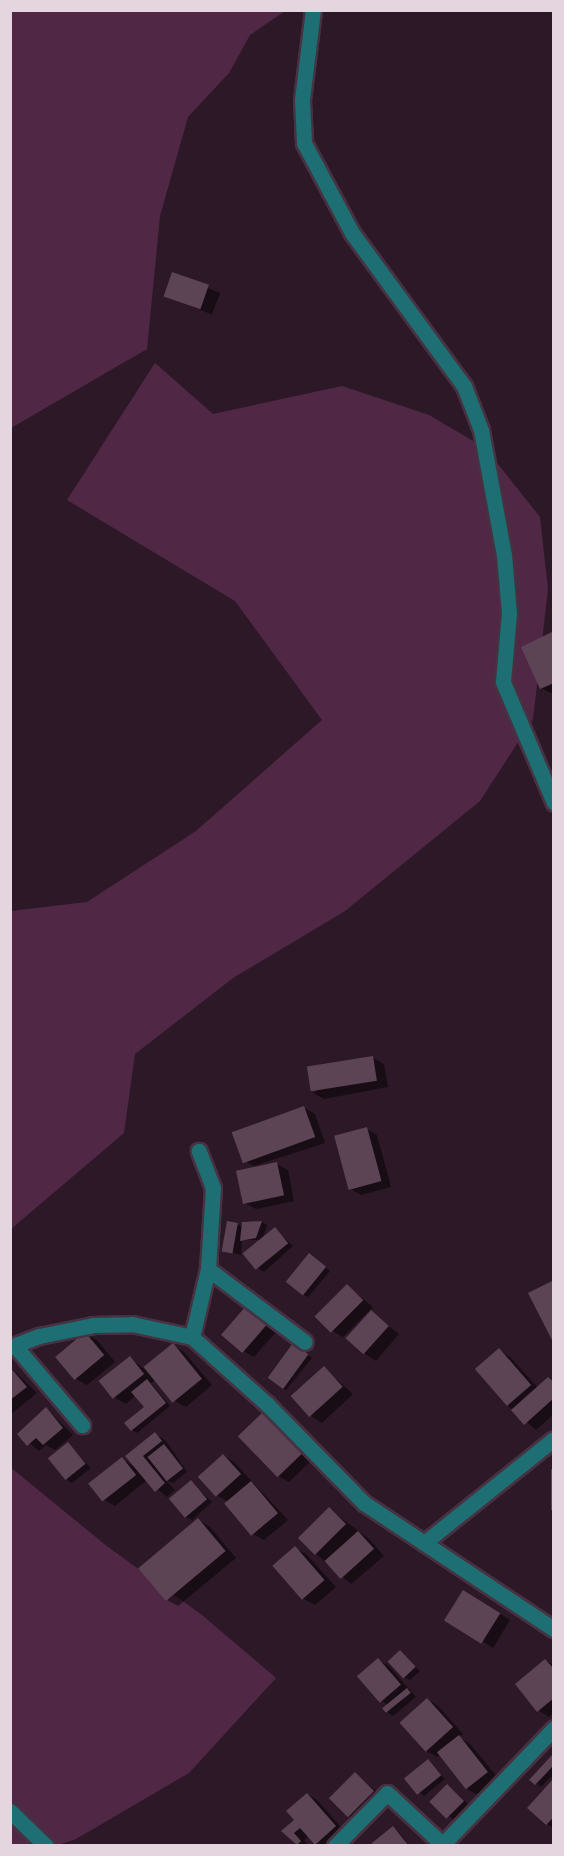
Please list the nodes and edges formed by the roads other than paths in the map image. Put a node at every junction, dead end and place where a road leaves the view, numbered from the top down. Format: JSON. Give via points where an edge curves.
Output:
{"nodes":[{"id":1,"x":313,"y":10,"type":"edge"},
{"id":2,"x":554,"y":803,"type":"edge"},
{"id":3,"x":199,"y":1150,"type":"dead end"},
{"id":4,"x":208,"y":1269,"type":"junction"},
{"id":5,"x":192,"y":1336,"type":"junction"},
{"id":6,"x":305,"y":1342,"type":"dead end"},
{"id":7,"x":13,"y":1346,"type":"edge"},
{"id":8,"x":82,"y":1425,"type":"dead end"},
{"id":9,"x":554,"y":1440,"type":"edge"},
{"id":10,"x":424,"y":1543,"type":"junction"},
{"id":11,"x":554,"y":1629,"type":"edge"},
{"id":12,"x":554,"y":1728,"type":"edge"},
{"id":13,"x":10,"y":1811,"type":"edge"},
{"id":14,"x":441,"y":1844,"type":"edge"},
{"id":15,"x":46,"y":1845,"type":"edge"},
{"id":16,"x":335,"y":1845,"type":"edge"}],
"edges":[{"from":1,"to":2,"type":"street","via":[[302,100],[304,143],[352,232],[464,386],[481,430],[504,555],[509,613],[503,682]]},
{"from":3,"to":4,"type":"street","via":[[213,1188]]},
{"from":4,"to":5,"type":"street"},
{"from":4,"to":6,"type":"street"},
{"from":5,"to":7,"type":"street","via":[[132,1324],[93,1325]]},
{"from":5,"to":10,"type":"street","via":[[267,1404],[364,1503]]},
{"from":7,"to":8,"type":"street"},
{"from":9,"to":10,"type":"street"},
{"from":10,"to":11,"type":"street"},
{"from":12,"to":14,"type":"street","via":[[467,1822]]},
{"from":13,"to":15,"type":"street"},
{"from":14,"to":16,"type":"street","via":[[387,1793]]}]}
